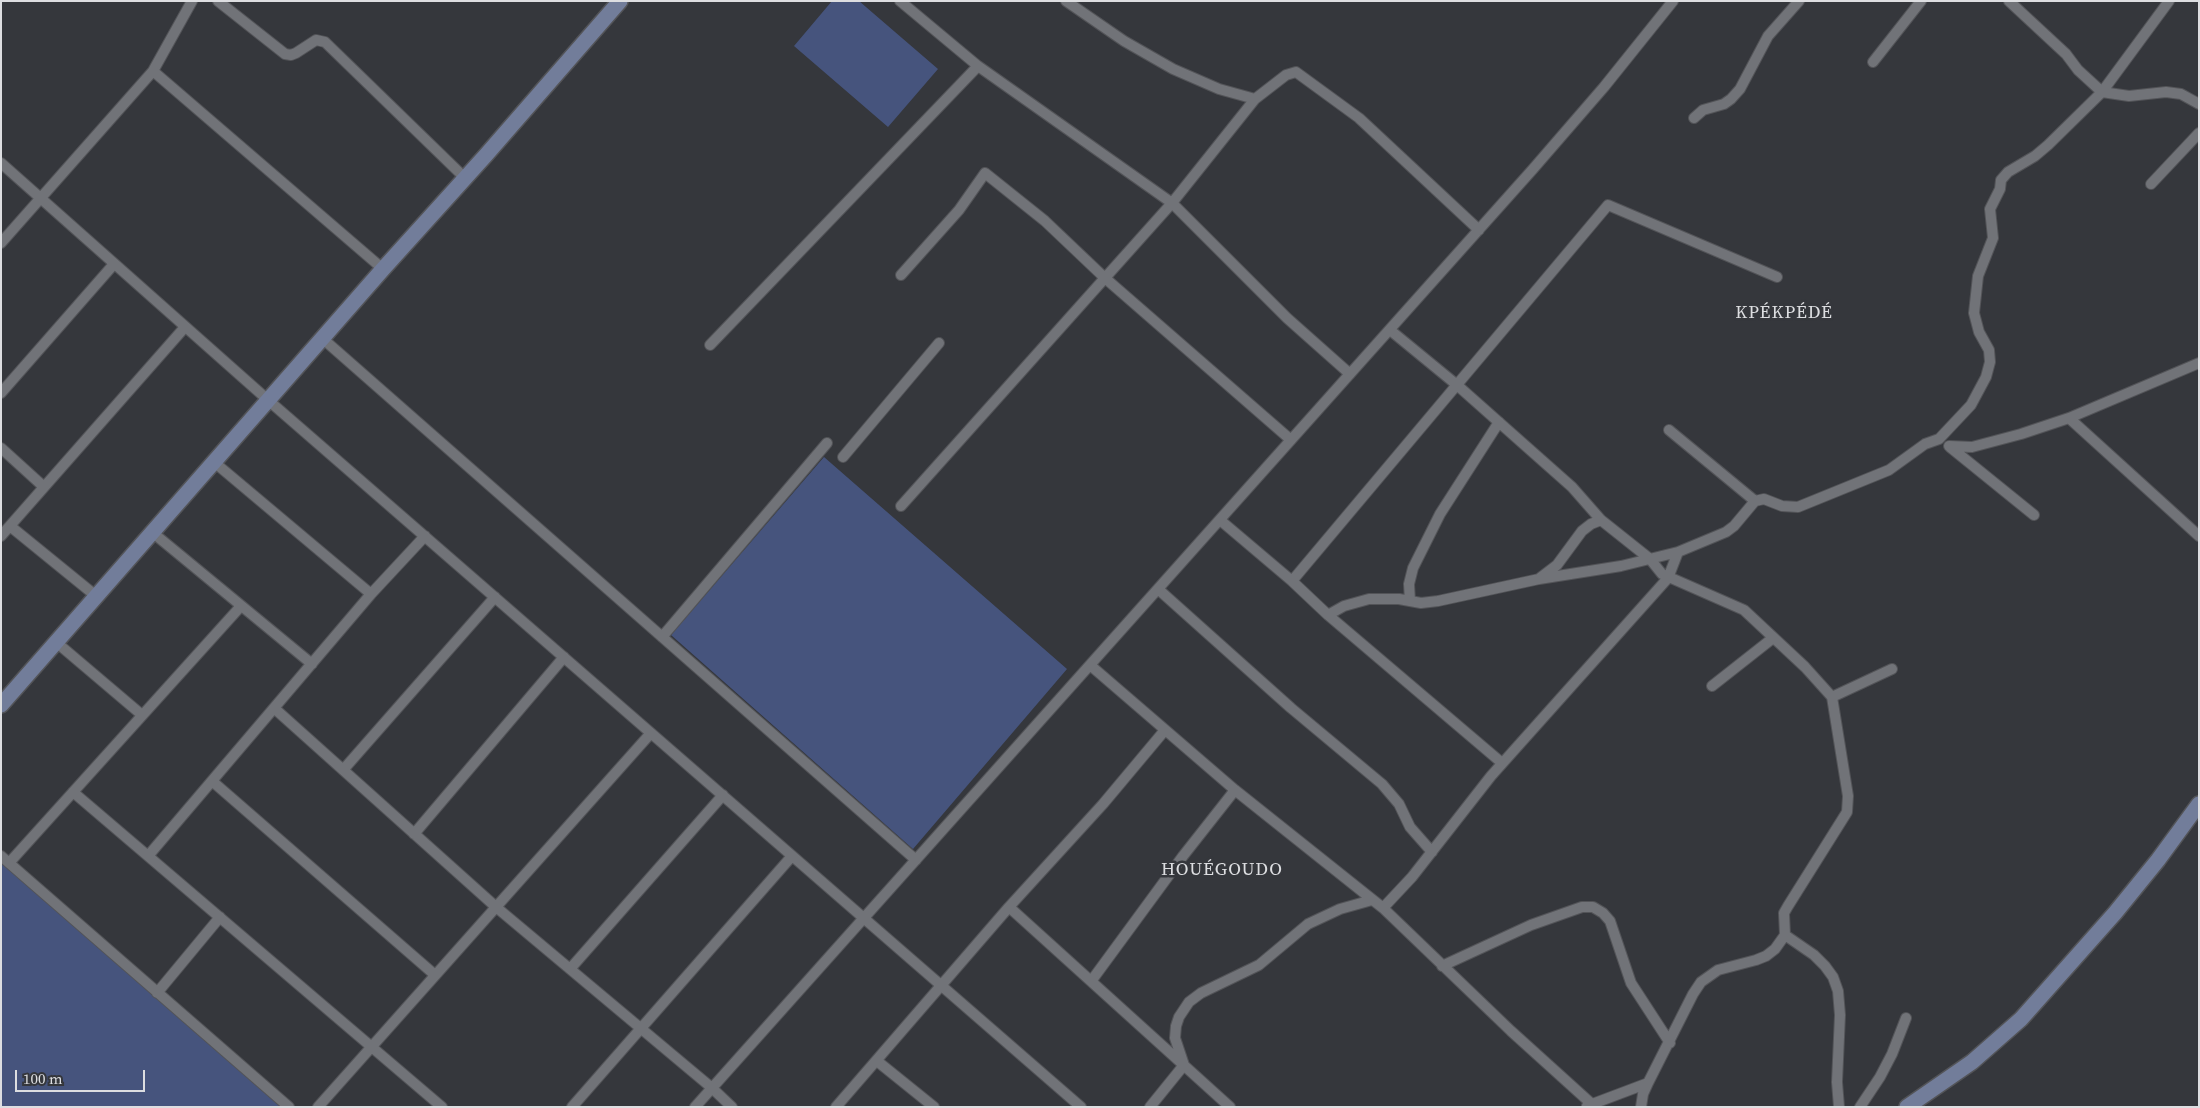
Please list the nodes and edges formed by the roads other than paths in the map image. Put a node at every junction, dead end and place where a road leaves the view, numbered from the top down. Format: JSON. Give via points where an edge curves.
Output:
{"nodes":[{"id":1,"x":192,"y":1,"type":"edge"},
{"id":2,"x":218,"y":1,"type":"edge"},
{"id":3,"x":620,"y":1,"type":"edge"},
{"id":4,"x":900,"y":1,"type":"edge"},
{"id":5,"x":1066,"y":1,"type":"edge"},
{"id":6,"x":1673,"y":1,"type":"edge"},
{"id":7,"x":1798,"y":1,"type":"edge"},
{"id":8,"x":1922,"y":1,"type":"edge"},
{"id":9,"x":2009,"y":1,"type":"edge"},
{"id":10,"x":2163,"y":3,"type":"edge"},
{"id":11,"x":1873,"y":62,"type":"dead end"},
{"id":12,"x":978,"y":66,"type":"junction"},
{"id":13,"x":153,"y":71,"type":"junction"},
{"id":14,"x":2102,"y":92,"type":"junction"},
{"id":15,"x":1255,"y":98,"type":"junction"},
{"id":16,"x":2199,"y":104,"type":"edge"},
{"id":17,"x":1694,"y":118,"type":"dead end"},
{"id":18,"x":2199,"y":134,"type":"edge"},
{"id":19,"x":1,"y":163,"type":"edge"},
{"id":20,"x":465,"y":178,"type":"junction"},
{"id":21,"x":2151,"y":184,"type":"dead end"},
{"id":22,"x":42,"y":197,"type":"junction"},
{"id":23,"x":1172,"y":204,"type":"junction"},
{"id":24,"x":1479,"y":230,"type":"junction"},
{"id":25,"x":1,"y":243,"type":"edge"},
{"id":26,"x":114,"y":264,"type":"junction"},
{"id":27,"x":383,"y":269,"type":"junction"},
{"id":28,"x":901,"y":275,"type":"dead end"},
{"id":29,"x":1777,"y":277,"type":"dead end"},
{"id":30,"x":1105,"y":278,"type":"junction"},
{"id":31,"x":185,"y":327,"type":"junction"},
{"id":32,"x":1390,"y":330,"type":"junction"},
{"id":33,"x":322,"y":338,"type":"junction"},
{"id":34,"x":939,"y":343,"type":"dead end"},
{"id":35,"x":710,"y":345,"type":"dead end"},
{"id":36,"x":2199,"y":363,"type":"edge"},
{"id":37,"x":1350,"y":374,"type":"junction"},
{"id":38,"x":1457,"y":385,"type":"junction"},
{"id":39,"x":1,"y":393,"type":"edge"},
{"id":40,"x":268,"y":400,"type":"junction"},
{"id":41,"x":2069,"y":418,"type":"junction"},
{"id":42,"x":1499,"y":422,"type":"junction"},
{"id":43,"x":1669,"y":430,"type":"dead end"},
{"id":44,"x":1939,"y":438,"type":"junction"},
{"id":45,"x":1291,"y":440,"type":"junction"},
{"id":46,"x":827,"y":444,"type":"dead end"},
{"id":47,"x":1949,"y":446,"type":"junction"},
{"id":48,"x":1,"y":448,"type":"edge"},
{"id":49,"x":843,"y":457,"type":"dead end"},
{"id":50,"x":214,"y":462,"type":"junction"},
{"id":51,"x":44,"y":488,"type":"junction"},
{"id":52,"x":1755,"y":501,"type":"junction"},
{"id":53,"x":902,"y":506,"type":"dead end"},
{"id":54,"x":2034,"y":515,"type":"dead end"},
{"id":55,"x":1220,"y":520,"type":"junction"},
{"id":56,"x":1601,"y":520,"type":"junction"},
{"id":57,"x":10,"y":526,"type":"junction"},
{"id":58,"x":152,"y":532,"type":"junction"},
{"id":59,"x":1,"y":536,"type":"edge"},
{"id":60,"x":425,"y":536,"type":"junction"},
{"id":61,"x":2199,"y":536,"type":"edge"},
{"id":62,"x":1678,"y":552,"type":"junction"},
{"id":63,"x":1650,"y":559,"type":"junction"},
{"id":64,"x":1668,"y":578,"type":"junction"},
{"id":65,"x":1539,"y":579,"type":"junction"},
{"id":66,"x":1292,"y":581,"type":"junction"},
{"id":67,"x":1158,"y":589,"type":"junction"},
{"id":68,"x":371,"y":594,"type":"junction"},
{"id":69,"x":96,"y":596,"type":"junction"},
{"id":70,"x":495,"y":597,"type":"junction"},
{"id":71,"x":1410,"y":601,"type":"junction"},
{"id":72,"x":241,"y":606,"type":"junction"},
{"id":73,"x":1328,"y":615,"type":"junction"},
{"id":74,"x":662,"y":637,"type":"junction"},
{"id":75,"x":1773,"y":638,"type":"junction"},
{"id":76,"x":56,"y":642,"type":"junction"},
{"id":77,"x":564,"y":657,"type":"junction"},
{"id":78,"x":312,"y":664,"type":"junction"},
{"id":79,"x":1090,"y":665,"type":"junction"},
{"id":80,"x":1892,"y":669,"type":"dead end"},
{"id":81,"x":1712,"y":686,"type":"dead end"},
{"id":82,"x":1832,"y":697,"type":"junction"},
{"id":83,"x":1,"y":705,"type":"edge"},
{"id":84,"x":274,"y":708,"type":"junction"},
{"id":85,"x":142,"y":715,"type":"junction"},
{"id":86,"x":1165,"y":730,"type":"junction"},
{"id":87,"x":651,"y":733,"type":"junction"},
{"id":88,"x":1502,"y":763,"type":"junction"},
{"id":89,"x":343,"y":770,"type":"junction"},
{"id":90,"x":212,"y":781,"type":"junction"},
{"id":91,"x":1235,"y":790,"type":"junction"},
{"id":92,"x":73,"y":792,"type":"junction"},
{"id":93,"x":723,"y":795,"type":"junction"},
{"id":94,"x":2199,"y":804,"type":"edge"},
{"id":95,"x":414,"y":834,"type":"junction"},
{"id":96,"x":1432,"y":852,"type":"junction"},
{"id":97,"x":1,"y":856,"type":"edge"},
{"id":98,"x":148,"y":856,"type":"junction"},
{"id":99,"x":792,"y":856,"type":"junction"},
{"id":100,"x":916,"y":860,"type":"junction"},
{"id":101,"x":9,"y":863,"type":"junction"},
{"id":102,"x":1372,"y":900,"type":"junction"},
{"id":103,"x":496,"y":907,"type":"junction"},
{"id":104,"x":1009,"y":907,"type":"junction"},
{"id":105,"x":1383,"y":908,"type":"junction"},
{"id":106,"x":220,"y":917,"type":"junction"},
{"id":107,"x":864,"y":918,"type":"junction"},
{"id":108,"x":1785,"y":935,"type":"junction"},
{"id":109,"x":1442,"y":966,"type":"junction"},
{"id":110,"x":570,"y":969,"type":"junction"},
{"id":111,"x":435,"y":975,"type":"junction"},
{"id":112,"x":1092,"y":980,"type":"junction"},
{"id":113,"x":942,"y":986,"type":"junction"},
{"id":114,"x":157,"y":993,"type":"junction"},
{"id":115,"x":1906,"y":1018,"type":"dead end"},
{"id":116,"x":640,"y":1028,"type":"junction"},
{"id":117,"x":1670,"y":1043,"type":"junction"},
{"id":118,"x":372,"y":1046,"type":"junction"},
{"id":119,"x":877,"y":1061,"type":"junction"},
{"id":120,"x":1184,"y":1065,"type":"junction"},
{"id":121,"x":1648,"y":1083,"type":"junction"},
{"id":122,"x":712,"y":1088,"type":"junction"},
{"id":123,"x":1914,"y":1105,"type":"edge"},
{"id":124,"x":1591,"y":1106,"type":"edge"},
{"id":125,"x":289,"y":1107,"type":"edge"},
{"id":126,"x":318,"y":1107,"type":"edge"},
{"id":127,"x":442,"y":1107,"type":"edge"},
{"id":128,"x":572,"y":1107,"type":"edge"},
{"id":129,"x":695,"y":1107,"type":"edge"},
{"id":130,"x":732,"y":1107,"type":"edge"},
{"id":131,"x":836,"y":1107,"type":"edge"},
{"id":132,"x":934,"y":1107,"type":"edge"},
{"id":133,"x":1081,"y":1107,"type":"edge"},
{"id":134,"x":1150,"y":1107,"type":"edge"},
{"id":135,"x":1230,"y":1107,"type":"edge"},
{"id":136,"x":1642,"y":1107,"type":"edge"},
{"id":137,"x":1838,"y":1107,"type":"edge"},
{"id":138,"x":1860,"y":1107,"type":"edge"}],
"edges":[{"from":1,"to":13,"type":"street"},
{"from":2,"to":20,"type":"street","via":[[285,54],[296,53],[316,40],[325,42]]},
{"from":3,"to":20,"type":"street"},
{"from":4,"to":12,"type":"street"},
{"from":5,"to":15,"type":"street","via":[[1124,41],[1173,69],[1219,89]]},
{"from":6,"to":24,"type":"street","via":[[1604,87]]},
{"from":7,"to":17,"type":"street","via":[[1768,36],[1740,89],[1724,104],[1703,110]]},
{"from":8,"to":11,"type":"street"},
{"from":9,"to":14,"type":"street"},
{"from":10,"to":14,"type":"street"},
{"from":12,"to":23,"type":"street"},
{"from":12,"to":35,"type":"street"},
{"from":13,"to":22,"type":"street"},
{"from":13,"to":27,"type":"street"},
{"from":14,"to":16,"type":"street","via":[[2129,96],[2166,92],[2181,94]]},
{"from":14,"to":44,"type":"street","via":[[2048,145],[2001,180],[1990,209],[1993,238],[1978,276],[1974,313],[1989,350],[1990,362],[1971,405]]},
{"from":15,"to":23,"type":"street"},
{"from":15,"to":24,"type":"street","via":[[1286,75],[1300,73],[1359,118]]},
{"from":18,"to":21,"type":"street"},
{"from":19,"to":22,"type":"street"},
{"from":20,"to":27,"type":"street"},
{"from":22,"to":25,"type":"street"},
{"from":22,"to":26,"type":"street"},
{"from":23,"to":30,"type":"street"},
{"from":23,"to":37,"type":"street","via":[[1287,318]]},
{"from":24,"to":32,"type":"street"},
{"from":26,"to":31,"type":"street"},
{"from":26,"to":39,"type":"street"},
{"from":27,"to":33,"type":"street"},
{"from":28,"to":30,"type":"street","via":[[959,210],[985,173],[1045,221]]},
{"from":29,"to":38,"type":"street","via":[[1608,206]]},
{"from":30,"to":45,"type":"street"},
{"from":30,"to":53,"type":"street"},
{"from":31,"to":40,"type":"street"},
{"from":31,"to":51,"type":"street"},
{"from":32,"to":37,"type":"street"},
{"from":32,"to":38,"type":"street"},
{"from":33,"to":40,"type":"street"},
{"from":33,"to":74,"type":"street"},
{"from":34,"to":49,"type":"street"},
{"from":36,"to":41,"type":"street"},
{"from":37,"to":45,"type":"street"},
{"from":38,"to":42,"type":"street"},
{"from":38,"to":66,"type":"street"},
{"from":40,"to":50,"type":"street"},
{"from":40,"to":60,"type":"street"},
{"from":41,"to":47,"type":"street","via":[[1986,445]]},
{"from":41,"to":61,"type":"street"},
{"from":42,"to":56,"type":"street","via":[[1572,487]]},
{"from":42,"to":71,"type":"street","via":[[1440,514],[1423,548],[1409,584]]},
{"from":43,"to":52,"type":"street"},
{"from":44,"to":47,"type":"street"},
{"from":44,"to":52,"type":"street","via":[[1889,470],[1798,506],[1782,506],[1764,499]]},
{"from":45,"to":55,"type":"street"},
{"from":46,"to":74,"type":"street"},
{"from":47,"to":54,"type":"street"},
{"from":48,"to":51,"type":"street"},
{"from":50,"to":58,"type":"street"},
{"from":50,"to":68,"type":"street"},
{"from":51,"to":57,"type":"street"},
{"from":52,"to":62,"type":"street","via":[[1726,532]]},
{"from":55,"to":66,"type":"street"},
{"from":55,"to":67,"type":"street"},
{"from":56,"to":63,"type":"street"},
{"from":56,"to":65,"type":"street","via":[[1582,531],[1557,565]]},
{"from":57,"to":59,"type":"street"},
{"from":57,"to":69,"type":"street"},
{"from":58,"to":69,"type":"street"},
{"from":58,"to":72,"type":"street"},
{"from":60,"to":68,"type":"street"},
{"from":60,"to":70,"type":"street"},
{"from":62,"to":63,"type":"street"},
{"from":62,"to":64,"type":"street"},
{"from":63,"to":64,"type":"street"},
{"from":63,"to":65,"type":"street"},
{"from":64,"to":75,"type":"street","via":[[1744,610]]},
{"from":64,"to":88,"type":"street"},
{"from":65,"to":71,"type":"street","via":[[1438,601]]},
{"from":66,"to":73,"type":"street"},
{"from":67,"to":79,"type":"street"},
{"from":67,"to":96,"type":"street","via":[[1382,784],[1399,804],[1410,827]]},
{"from":68,"to":78,"type":"street"},
{"from":69,"to":76,"type":"street"},
{"from":70,"to":77,"type":"street"},
{"from":70,"to":89,"type":"street"},
{"from":71,"to":73,"type":"street","via":[[1369,599],[1344,606]]},
{"from":72,"to":78,"type":"street"},
{"from":72,"to":85,"type":"street"},
{"from":73,"to":88,"type":"street"},
{"from":74,"to":100,"type":"street"},
{"from":75,"to":81,"type":"street"},
{"from":75,"to":82,"type":"street"},
{"from":76,"to":83,"type":"street"},
{"from":76,"to":85,"type":"street"},
{"from":77,"to":87,"type":"street"},
{"from":77,"to":95,"type":"street"},
{"from":78,"to":84,"type":"street"},
{"from":79,"to":86,"type":"street"},
{"from":79,"to":100,"type":"street"},
{"from":80,"to":82,"type":"street"},
{"from":82,"to":108,"type":"street","via":[[1849,807],[1784,913]]},
{"from":84,"to":89,"type":"street"},
{"from":84,"to":90,"type":"street"},
{"from":85,"to":92,"type":"street"},
{"from":86,"to":91,"type":"street"},
{"from":86,"to":104,"type":"street"},
{"from":87,"to":93,"type":"street"},
{"from":87,"to":103,"type":"street"},
{"from":88,"to":96,"type":"street"},
{"from":89,"to":95,"type":"street"},
{"from":90,"to":98,"type":"street"},
{"from":90,"to":111,"type":"street"},
{"from":91,"to":102,"type":"street"},
{"from":91,"to":112,"type":"street"},
{"from":92,"to":98,"type":"street"},
{"from":92,"to":101,"type":"street"},
{"from":93,"to":99,"type":"street"},
{"from":93,"to":110,"type":"street"},
{"from":94,"to":123,"type":"street","via":[[2120,906],[2021,1019],[1972,1062]]},
{"from":95,"to":103,"type":"street"},
{"from":96,"to":105,"type":"street"},
{"from":97,"to":101,"type":"street"},
{"from":98,"to":106,"type":"street"},
{"from":99,"to":107,"type":"street"},
{"from":99,"to":116,"type":"street"},
{"from":100,"to":107,"type":"street"},
{"from":101,"to":114,"type":"street"},
{"from":102,"to":105,"type":"street"},
{"from":102,"to":120,"type":"street","via":[[1340,909],[1308,924],[1259,965],[1189,1002],[1179,1017],[1175,1038]]},
{"from":103,"to":110,"type":"street"},
{"from":103,"to":111,"type":"street"},
{"from":104,"to":112,"type":"street"},
{"from":104,"to":113,"type":"street"},
{"from":105,"to":109,"type":"street"},
{"from":106,"to":114,"type":"street"},
{"from":106,"to":118,"type":"street"},
{"from":107,"to":113,"type":"street"},
{"from":107,"to":122,"type":"street"},
{"from":108,"to":117,"type":"street","via":[[1766,956],[1718,970],[1701,982]]},
{"from":108,"to":137,"type":"street","via":[[1814,955],[1836,984],[1840,1015]]},
{"from":109,"to":117,"type":"street","via":[[1532,925],[1582,907],[1593,907],[1610,921],[1631,983]]},
{"from":109,"to":124,"type":"street"},
{"from":110,"to":116,"type":"street"},
{"from":111,"to":118,"type":"street"},
{"from":112,"to":120,"type":"street"},
{"from":113,"to":119,"type":"street"},
{"from":113,"to":133,"type":"street"},
{"from":114,"to":125,"type":"street"},
{"from":115,"to":138,"type":"street","via":[[1892,1054]]},
{"from":116,"to":122,"type":"street"},
{"from":116,"to":128,"type":"street"},
{"from":117,"to":121,"type":"street"},
{"from":118,"to":126,"type":"street"},
{"from":118,"to":127,"type":"street"},
{"from":119,"to":131,"type":"street"},
{"from":119,"to":132,"type":"street"},
{"from":120,"to":134,"type":"street"},
{"from":120,"to":135,"type":"street"},
{"from":121,"to":124,"type":"street"},
{"from":121,"to":136,"type":"street"},
{"from":122,"to":129,"type":"street"},
{"from":122,"to":130,"type":"street"}]}
